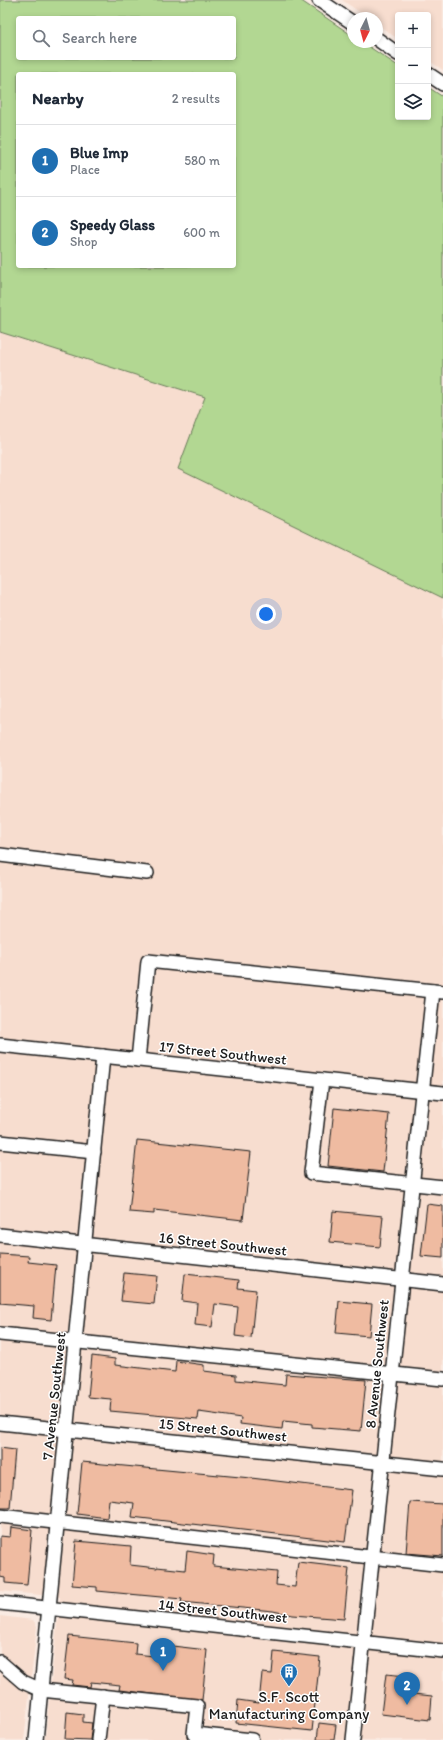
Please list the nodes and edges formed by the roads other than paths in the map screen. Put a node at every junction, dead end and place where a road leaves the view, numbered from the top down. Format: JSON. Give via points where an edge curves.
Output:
{"nodes":[{"id":1,"x":319,"y":0,"type":"edge"},
{"id":2,"x":347,"y":19,"type":"edge"},
{"id":3,"x":383,"y":43,"type":"edge"},
{"id":4,"x":395,"y":52,"type":"edge"},
{"id":5,"x":431,"y":76,"type":"edge"},
{"id":6,"x":443,"y":84,"type":"edge"},
{"id":7,"x":0,"y":855,"type":"edge"},
{"id":8,"x":146,"y":873,"type":"dead end"},
{"id":9,"x":438,"y":992,"type":"edge"},
{"id":10,"x":0,"y":1045,"type":"edge"},
{"id":11,"x":103,"y":1056,"type":"junction"},
{"id":12,"x":138,"y":1060,"type":"junction"},
{"id":13,"x":322,"y":1080,"type":"junction"},
{"id":14,"x":423,"y":1091,"type":"junction"},
{"id":15,"x":443,"y":1093,"type":"edge"},
{"id":16,"x":0,"y":1142,"type":"edge"},
{"id":17,"x":94,"y":1152,"type":"junction"},
{"id":18,"x":413,"y":1184,"type":"junction"},
{"id":19,"x":443,"y":1187,"type":"edge"},
{"id":20,"x":0,"y":1235,"type":"edge"},
{"id":21,"x":85,"y":1244,"type":"junction"},
{"id":22,"x":402,"y":1279,"type":"junction"},
{"id":23,"x":443,"y":1284,"type":"edge"},
{"id":24,"x":0,"y":1334,"type":"edge"},
{"id":25,"x":75,"y":1342,"type":"junction"},
{"id":26,"x":392,"y":1374,"type":"junction"},
{"id":27,"x":443,"y":1379,"type":"edge"},
{"id":28,"x":0,"y":1423,"type":"edge"},
{"id":29,"x":66,"y":1430,"type":"junction"},
{"id":30,"x":383,"y":1463,"type":"junction"},
{"id":31,"x":443,"y":1469,"type":"edge"},
{"id":32,"x":0,"y":1516,"type":"edge"},
{"id":33,"x":57,"y":1522,"type":"junction"},
{"id":34,"x":373,"y":1558,"type":"junction"},
{"id":35,"x":443,"y":1565,"type":"edge"},
{"id":36,"x":0,"y":1603,"type":"edge"},
{"id":37,"x":49,"y":1608,"type":"junction"},
{"id":38,"x":364,"y":1642,"type":"junction"},
{"id":39,"x":443,"y":1651,"type":"edge"},
{"id":40,"x":0,"y":1662,"type":"edge"},
{"id":41,"x":41,"y":1690,"type":"junction"},
{"id":42,"x":103,"y":1696,"type":"junction"},
{"id":43,"x":36,"y":1740,"type":"edge"},
{"id":44,"x":98,"y":1740,"type":"edge"},
{"id":45,"x":252,"y":1740,"type":"edge"},
{"id":46,"x":353,"y":1740,"type":"edge"}],
"edges":[{"from":1,"to":2,"type":"street"},
{"from":3,"to":4,"type":"street"},
{"from":5,"to":6,"type":"street"},
{"from":7,"to":8,"type":"street"},
{"from":9,"to":12,"type":"street","via":[[148,961]]},
{"from":9,"to":14,"type":"street","name":"8 Avenue Southwest"},
{"from":10,"to":11,"type":"street","name":"17 Street Southwest"},
{"from":11,"to":12,"type":"street","name":"17 Street Southwest"},
{"from":11,"to":17,"type":"street","name":"7 Avenue Southwest"},
{"from":12,"to":13,"type":"street","name":"17 Street Southwest"},
{"from":13,"to":14,"type":"street","name":"17 Street Southwest"},
{"from":13,"to":18,"type":"street","via":[[311,1173]]},
{"from":14,"to":15,"type":"street","name":"17 Street Southwest"},
{"from":14,"to":18,"type":"street","name":"8 Avenue Southwest"},
{"from":16,"to":17,"type":"street"},
{"from":17,"to":21,"type":"street","name":"7 Avenue Southwest"},
{"from":18,"to":19,"type":"street"},
{"from":18,"to":22,"type":"street","name":"8 Avenue Southwest"},
{"from":20,"to":21,"type":"street","name":"16 Street Southwest"},
{"from":21,"to":22,"type":"street","name":"16 Street Southwest"},
{"from":21,"to":25,"type":"street","name":"7 Avenue Southwest"},
{"from":22,"to":23,"type":"street","name":"16 Street Southwest"},
{"from":22,"to":26,"type":"street","name":"8 Avenue Southwest"},
{"from":24,"to":25,"type":"street"},
{"from":25,"to":26,"type":"street"},
{"from":25,"to":29,"type":"street","name":"7 Avenue Southwest"},
{"from":26,"to":27,"type":"street"},
{"from":26,"to":30,"type":"street","name":"8 Avenue Southwest"},
{"from":28,"to":29,"type":"street","name":"15 Street Southwest"},
{"from":29,"to":30,"type":"street","name":"15 Street Southwest"},
{"from":29,"to":33,"type":"street","name":"7 Avenue Southwest"},
{"from":30,"to":31,"type":"street","name":"15 Street Southwest"},
{"from":30,"to":34,"type":"street","name":"8 Avenue Southwest"},
{"from":32,"to":33,"type":"street"},
{"from":33,"to":34,"type":"street"},
{"from":33,"to":37,"type":"street","name":"7 Avenue Southwest"},
{"from":34,"to":35,"type":"street"},
{"from":34,"to":38,"type":"street","name":"8 Avenue Southwest"},
{"from":36,"to":37,"type":"street","name":"14 Street Southwest"},
{"from":37,"to":38,"type":"street","name":"14 Street Southwest"},
{"from":37,"to":41,"type":"street","name":"7 Avenue Southwest"},
{"from":38,"to":39,"type":"street","name":"14 Street Southwest"},
{"from":38,"to":46,"type":"street","name":"8 Avenue Southwest"},
{"from":40,"to":41,"type":"street","via":[[23,1682]]},
{"from":41,"to":42,"type":"street"},
{"from":41,"to":43,"type":"street","name":"7 Avenue Southwest"},
{"from":42,"to":44,"type":"street"},
{"from":42,"to":45,"type":"street","via":[[197,1706],[194,1734]]}]}
